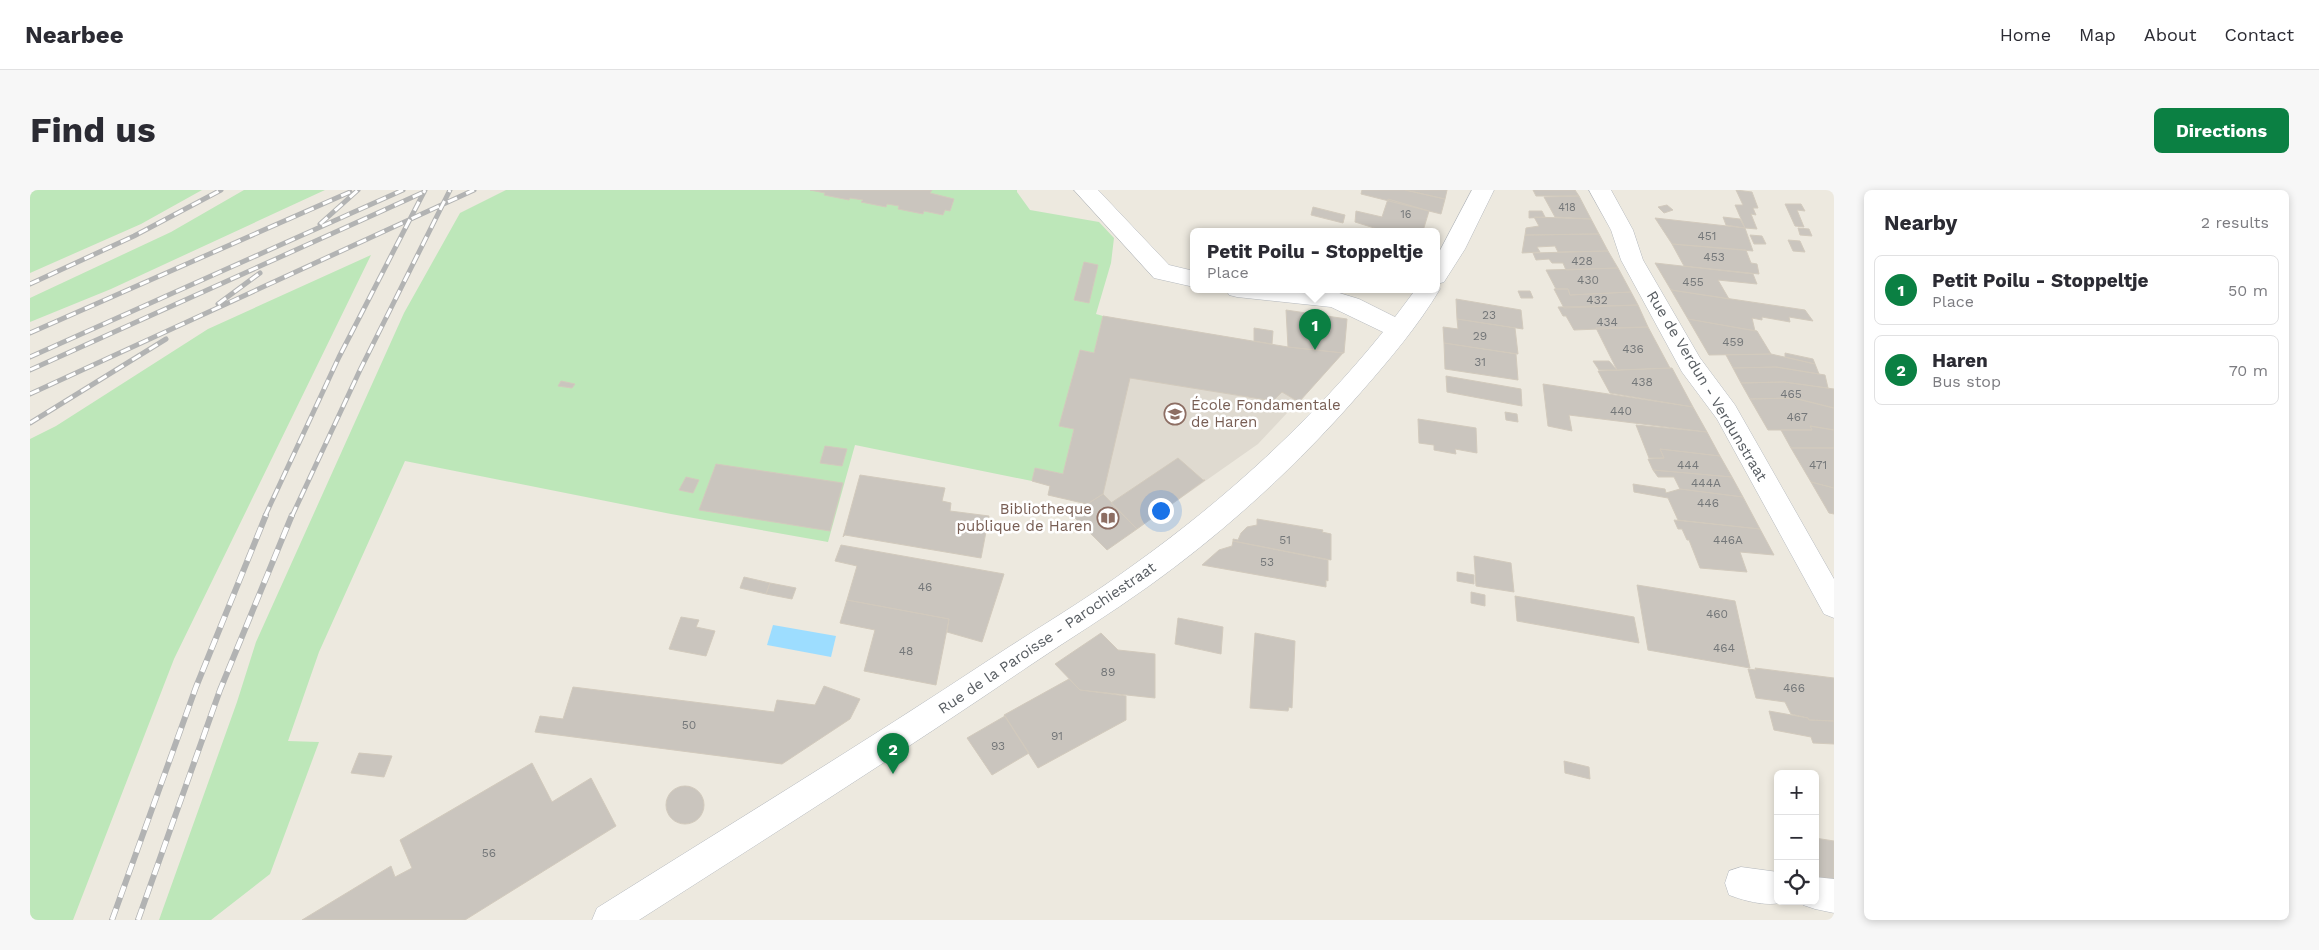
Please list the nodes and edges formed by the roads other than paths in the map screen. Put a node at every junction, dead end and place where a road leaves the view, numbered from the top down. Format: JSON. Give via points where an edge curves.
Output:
{"nodes":[{"id":1,"x":1085,"y":190,"type":"edge"},
{"id":2,"x":1483,"y":190,"type":"edge"},
{"id":3,"x":1600,"y":190,"type":"edge"},
{"id":4,"x":1440,"y":270,"type":"edge"},
{"id":5,"x":1190,"y":278,"type":"edge"},
{"id":6,"x":1290,"y":293,"type":"edge"},
{"id":7,"x":1425,"y":293,"type":"edge"},
{"id":8,"x":1400,"y":330,"type":"junction"},
{"id":9,"x":1834,"y":605,"type":"edge"},
{"id":10,"x":1741,"y":883,"type":"dead end"},
{"id":11,"x":1774,"y":887,"type":"edge"},
{"id":12,"x":1819,"y":894,"type":"edge"},
{"id":13,"x":1834,"y":896,"type":"edge"},
{"id":14,"x":609,"y":920,"type":"edge"}],
"edges":[{"from":1,"to":5,"type":"street","via":[[1162,272]]},
{"from":2,"to":4,"type":"street"},
{"from":3,"to":9,"type":"street","name":"Rue de Verdun - Verdunstraat","via":[[1622,230],[1632,260],[1691,365],[1726,412]]},
{"from":6,"to":8,"type":"street","via":[[1343,302]]},
{"from":7,"to":8,"type":"street","name":"Rue de la Paroisse - Parochiestraat"},
{"from":8,"to":14,"type":"street","name":"Rue de la Paroisse - Parochiestraat","via":[[1325,416],[1257,482],[1156,564],[950,704]]},
{"from":10,"to":11,"type":"street"},
{"from":12,"to":13,"type":"street"}]}
